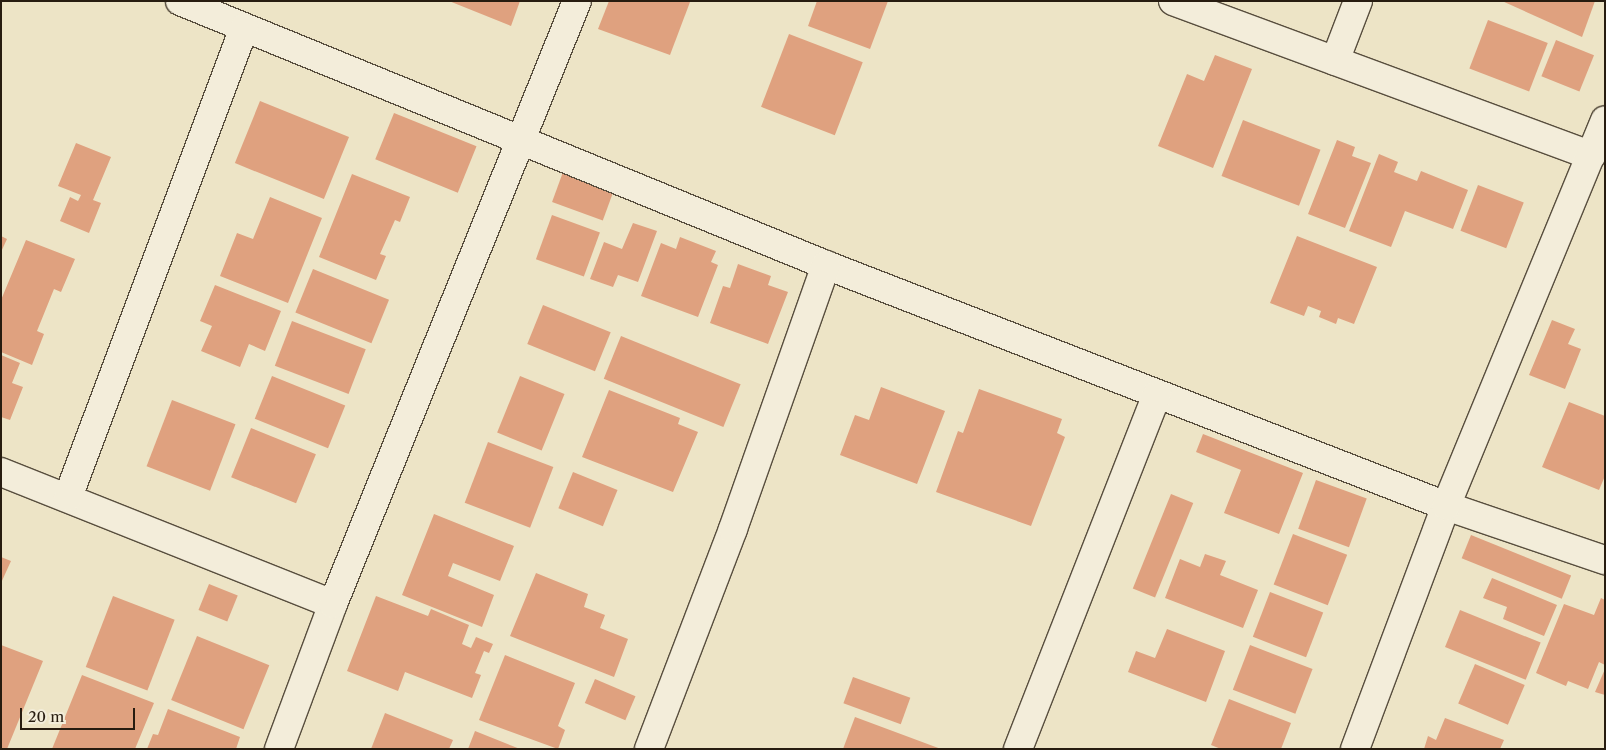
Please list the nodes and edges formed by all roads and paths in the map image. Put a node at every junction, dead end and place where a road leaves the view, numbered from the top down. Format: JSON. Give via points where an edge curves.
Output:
{"nodes":[{"id":1,"x":180,"y":1,"type":"edge"},
{"id":2,"x":577,"y":1,"type":"edge"},
{"id":3,"x":1173,"y":1,"type":"edge"},
{"id":4,"x":1358,"y":1,"type":"edge"},
{"id":5,"x":244,"y":28,"type":"junction"},
{"id":6,"x":1335,"y":61,"type":"junction"},
{"id":7,"x":1605,"y":121,"type":"edge"},
{"id":8,"x":523,"y":139,"type":"junction"},
{"id":9,"x":1591,"y":156,"type":"junction"},
{"id":10,"x":826,"y":266,"type":"junction"},
{"id":11,"x":1157,"y":394,"type":"junction"},
{"id":12,"x":1,"y":472,"type":"edge"},
{"id":13,"x":68,"y":497,"type":"junction"},
{"id":14,"x":1446,"y":506,"type":"junction"},
{"id":15,"x":1605,"y":560,"type":"edge"},
{"id":16,"x":333,"y":604,"type":"junction"},
{"id":17,"x":279,"y":749,"type":"edge"},
{"id":18,"x":649,"y":749,"type":"edge"},
{"id":19,"x":1018,"y":749,"type":"edge"},
{"id":20,"x":1355,"y":749,"type":"edge"}],
"edges":[{"from":1,"to":5,"type":"street"},
{"from":2,"to":8,"type":"street"},
{"from":3,"to":6,"type":"street"},
{"from":4,"to":6,"type":"street"},
{"from":5,"to":8,"type":"street"},
{"from":5,"to":13,"type":"street"},
{"from":6,"to":9,"type":"street"},
{"from":7,"to":9,"type":"street"},
{"from":8,"to":10,"type":"street"},
{"from":8,"to":16,"type":"street"},
{"from":9,"to":14,"type":"street"},
{"from":10,"to":11,"type":"street"},
{"from":10,"to":18,"type":"street","via":[[733,529]]},
{"from":11,"to":14,"type":"street"},
{"from":11,"to":19,"type":"street"},
{"from":12,"to":13,"type":"street"},
{"from":13,"to":16,"type":"street"},
{"from":14,"to":15,"type":"street"},
{"from":14,"to":20,"type":"street"},
{"from":16,"to":17,"type":"street"}]}
